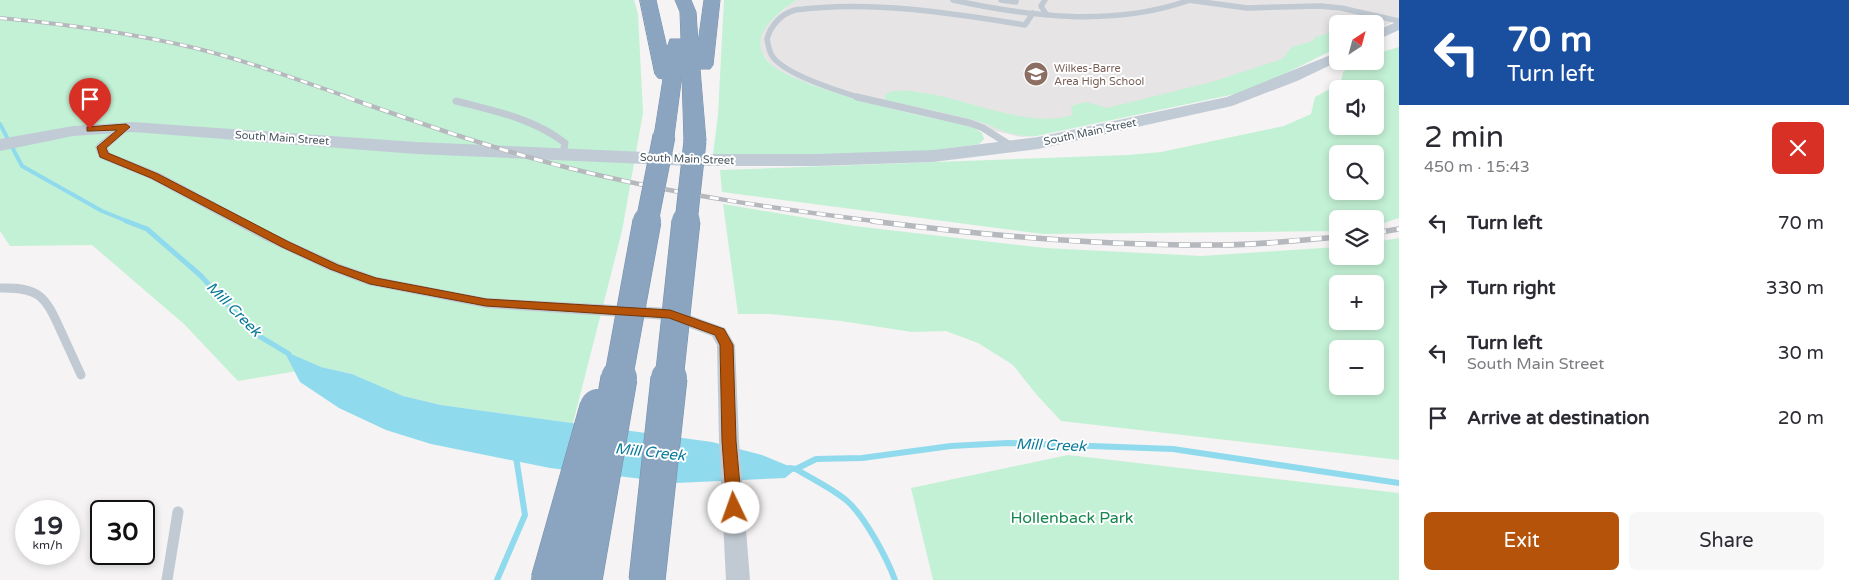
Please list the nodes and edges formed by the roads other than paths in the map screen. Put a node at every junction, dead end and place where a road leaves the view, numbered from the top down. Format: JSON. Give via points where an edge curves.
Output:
{"nodes":[{"id":1,"x":648,"y":0,"type":"edge"},
{"id":2,"x":668,"y":0,"type":"edge"},
{"id":3,"x":683,"y":0,"type":"edge"},
{"id":4,"x":712,"y":0,"type":"edge"},
{"id":5,"x":952,"y":0,"type":"edge"},
{"id":6,"x":1001,"y":0,"type":"edge"},
{"id":7,"x":1016,"y":0,"type":"edge"},
{"id":8,"x":1044,"y":0,"type":"edge"},
{"id":9,"x":1189,"y":0,"type":"edge"},
{"id":10,"x":1033,"y":13,"type":"junction"},
{"id":11,"x":1046,"y":14,"type":"junction"},
{"id":12,"x":1399,"y":21,"type":"edge"},
{"id":13,"x":1399,"y":25,"type":"edge"},
{"id":14,"x":1384,"y":32,"type":"edge"},
{"id":15,"x":1329,"y":60,"type":"edge"},
{"id":16,"x":456,"y":101,"type":"dead end"},
{"id":17,"x":126,"y":127,"type":"junction"},
{"id":18,"x":664,"y":136,"type":"junction"},
{"id":19,"x":695,"y":138,"type":"junction"},
{"id":20,"x":0,"y":145,"type":"edge"},
{"id":21,"x":1013,"y":147,"type":"junction"},
{"id":22,"x":562,"y":154,"type":"junction"},
{"id":23,"x":637,"y":271,"type":"junction"},
{"id":24,"x":0,"y":288,"type":"edge"},
{"id":25,"x":81,"y":375,"type":"dead end"},
{"id":26,"x":178,"y":512,"type":"dead end"},
{"id":27,"x":167,"y":580,"type":"edge"},
{"id":28,"x":549,"y":580,"type":"edge"},
{"id":29,"x":584,"y":580,"type":"edge"},
{"id":30,"x":647,"y":580,"type":"edge"},
{"id":31,"x":738,"y":580,"type":"edge"}],
"edges":[{"from":1,"to":18,"type":"highway","via":[[664,68]]},
{"from":2,"to":18,"type":"highway","via":[[676,30],[674,76]]},
{"from":3,"to":19,"type":"highway","via":[[688,12]]},
{"from":4,"to":19,"type":"highway"},
{"from":5,"to":10,"type":"lane"},
{"from":6,"to":7,"type":"lane"},
{"from":8,"to":11,"type":"lane","via":[[1042,6]]},
{"from":9,"to":11,"type":"lane","via":[[1162,10],[1128,14]]},
{"from":9,"to":12,"type":"lane","via":[[1247,8],[1341,8]]},
{"from":10,"to":11,"type":"lane"},
{"from":10,"to":21,"type":"lane","via":[[1025,25],[913,7],[812,8],[791,11],[783,16],[771,28],[766,42],[766,52],[773,60],[811,82],[872,101],[970,123]]},
{"from":13,"to":14,"type":"main road"},
{"from":15,"to":21,"type":"main road","name":"South Main Street","via":[[1284,82],[1232,101]]},
{"from":16,"to":22,"type":"lane","via":[[518,118],[558,136],[565,143]]},
{"from":17,"to":20,"type":"main road","name":"South Main Street","via":[[72,131]]},
{"from":17,"to":22,"type":"main road","name":"South Main Street","via":[[371,145]]},
{"from":17,"to":31,"type":"street","via":[[101,147],[104,155],[155,176],[269,237],[334,267],[366,278],[486,302],[670,314],[720,332],[726,345]]},
{"from":18,"to":23,"type":"highway","bridge":true},
{"from":19,"to":30,"type":"highway","bridge":true},
{"from":21,"to":22,"type":"main road","name":"South Main Street","via":[[933,156],[817,160],[691,160]]},
{"from":23,"to":28,"type":"highway","bridge":true},
{"from":23,"to":29,"type":"highway","bridge":true},
{"from":24,"to":25,"type":"lane","via":[[29,289],[41,295],[49,304]]},
{"from":26,"to":27,"type":"lane"}]}
